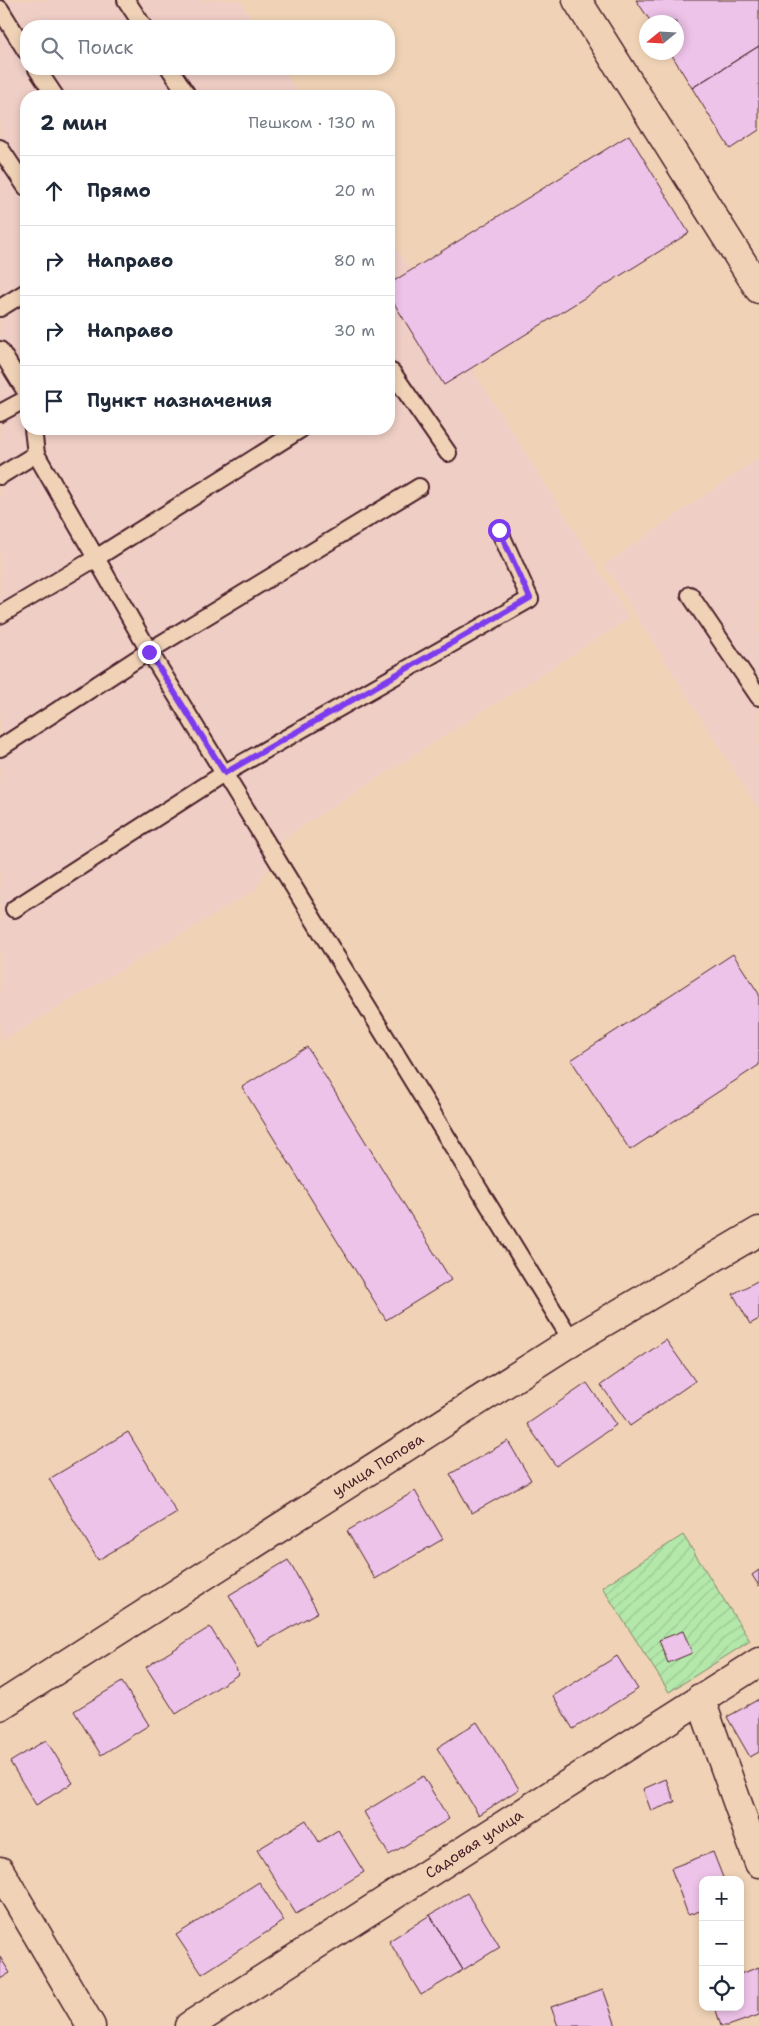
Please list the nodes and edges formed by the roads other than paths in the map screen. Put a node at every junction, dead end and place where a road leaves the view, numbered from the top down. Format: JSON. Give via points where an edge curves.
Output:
{"nodes":[{"id":1,"x":126,"y":0,"type":"edge"},
{"id":2,"x":577,"y":0,"type":"edge"},
{"id":3,"x":0,"y":9,"type":"edge"},
{"id":4,"x":139,"y":20,"type":"edge"},
{"id":5,"x":20,"y":41,"type":"edge"},
{"id":6,"x":41,"y":75,"type":"edge"},
{"id":7,"x":174,"y":75,"type":"edge"},
{"id":8,"x":51,"y":90,"type":"edge"},
{"id":9,"x":184,"y":90,"type":"edge"},
{"id":10,"x":0,"y":148,"type":"edge"},
{"id":11,"x":20,"y":178,"type":"edge"},
{"id":12,"x":759,"y":289,"type":"edge"},
{"id":13,"x":20,"y":296,"type":"edge"},
{"id":14,"x":0,"y":308,"type":"edge"},
{"id":15,"x":0,"y":350,"type":"edge"},
{"id":16,"x":395,"y":376,"type":"edge"},
{"id":17,"x":20,"y":382,"type":"edge"},
{"id":18,"x":20,"y":402,"type":"edge"},
{"id":19,"x":0,"y":412,"type":"edge"},
{"id":20,"x":34,"y":435,"type":"edge"},
{"id":21,"x":291,"y":435,"type":"edge"},
{"id":22,"x":448,"y":453,"type":"dead end"},
{"id":23,"x":36,"y":454,"type":"junction"},
{"id":24,"x":0,"y":476,"type":"edge"},
{"id":25,"x":420,"y":487,"type":"dead end"},
{"id":26,"x":499,"y":530,"type":"dead end"},
{"id":27,"x":96,"y":558,"type":"junction"},
{"id":28,"x":690,"y":595,"type":"dead end"},
{"id":29,"x":0,"y":615,"type":"edge"},
{"id":30,"x":149,"y":652,"type":"junction"},
{"id":31,"x":759,"y":697,"type":"edge"},
{"id":32,"x":0,"y":748,"type":"edge"},
{"id":33,"x":225,"y":773,"type":"junction"},
{"id":34,"x":14,"y":909,"type":"dead end"},
{"id":35,"x":759,"y":1231,"type":"edge"},
{"id":36,"x":572,"y":1341,"type":"junction"},
{"id":37,"x":759,"y":1662,"type":"edge"},
{"id":38,"x":700,"y":1698,"type":"junction"},
{"id":39,"x":0,"y":1706,"type":"edge"},
{"id":40,"x":759,"y":1863,"type":"edge"},
{"id":41,"x":0,"y":1871,"type":"edge"},
{"id":42,"x":91,"y":2026,"type":"edge"},
{"id":43,"x":189,"y":2026,"type":"edge"}],
"edges":[{"from":1,"to":4,"type":"lane"},
{"from":2,"to":12,"type":"street"},
{"from":3,"to":5,"type":"lane"},
{"from":6,"to":8,"type":"lane"},
{"from":7,"to":9,"type":"lane"},
{"from":10,"to":11,"type":"lane"},
{"from":13,"to":14,"type":"lane"},
{"from":15,"to":17,"type":"lane"},
{"from":16,"to":22,"type":"lane"},
{"from":18,"to":19,"type":"lane"},
{"from":20,"to":23,"type":"lane"},
{"from":21,"to":27,"type":"lane"},
{"from":23,"to":24,"type":"lane"},
{"from":23,"to":27,"type":"lane"},
{"from":25,"to":30,"type":"lane"},
{"from":26,"to":33,"type":"lane","via":[[530,598]]},
{"from":27,"to":29,"type":"lane"},
{"from":27,"to":30,"type":"lane"},
{"from":28,"to":31,"type":"lane"},
{"from":30,"to":32,"type":"lane"},
{"from":30,"to":33,"type":"lane"},
{"from":33,"to":34,"type":"lane"},
{"from":33,"to":36,"type":"lane"},
{"from":35,"to":36,"type":"street","name":"улица Попова"},
{"from":36,"to":39,"type":"street","name":"улица Попова"},
{"from":37,"to":38,"type":"street","name":"Садовая улица"},
{"from":38,"to":40,"type":"street"},
{"from":38,"to":43,"type":"street","name":"Садовая улица"},
{"from":41,"to":42,"type":"street"}]}
